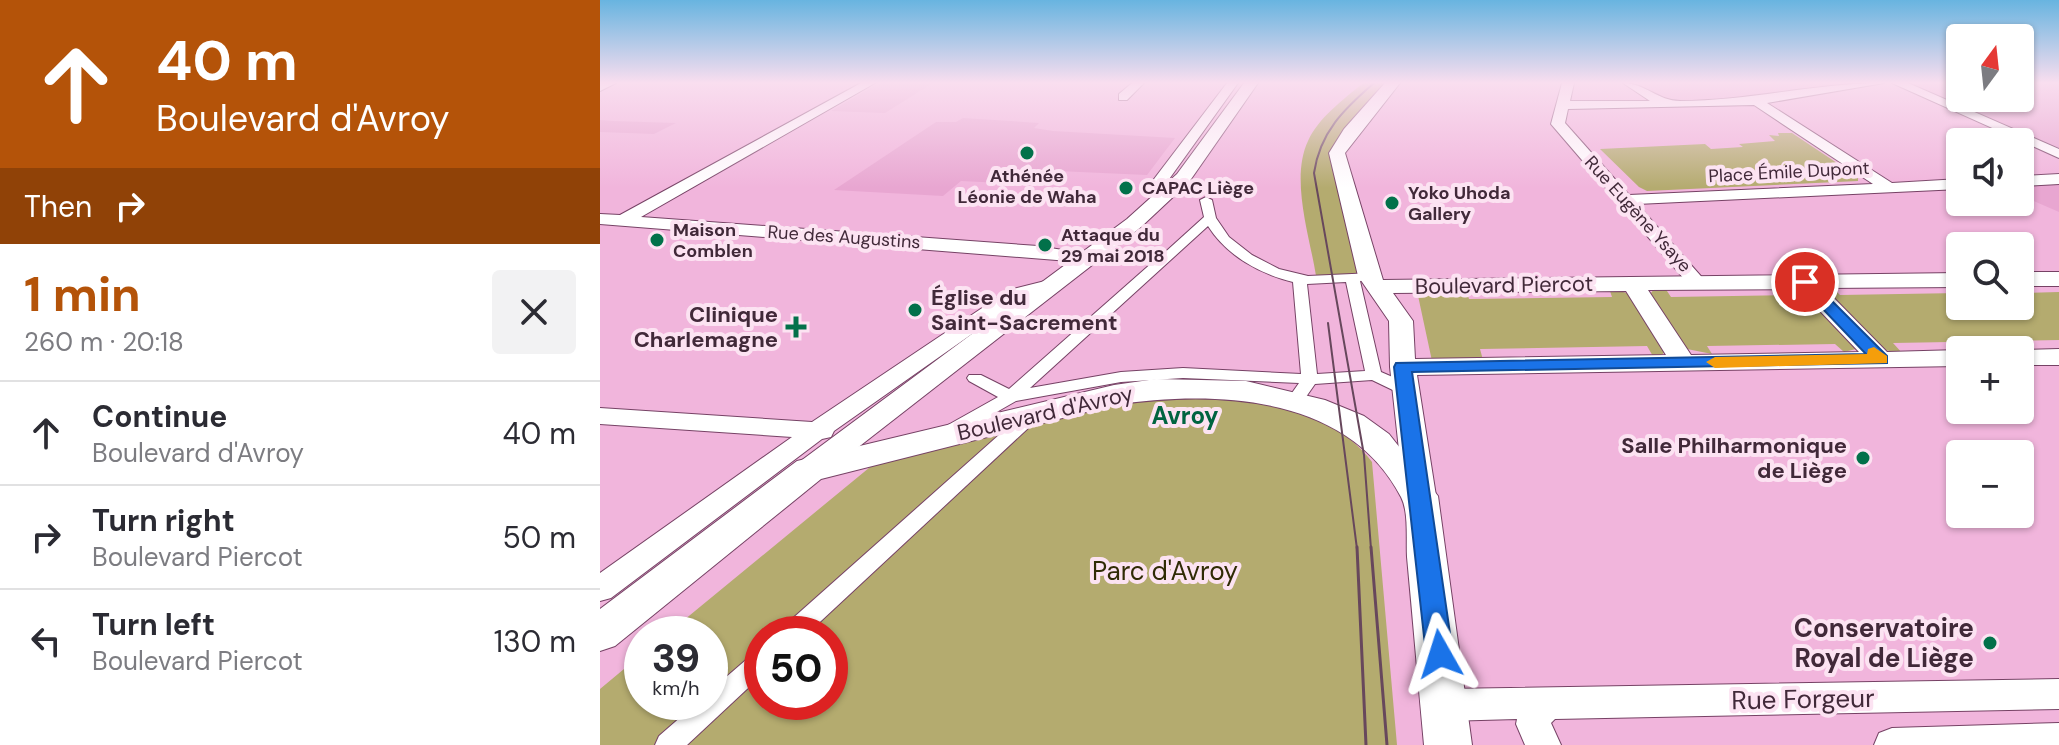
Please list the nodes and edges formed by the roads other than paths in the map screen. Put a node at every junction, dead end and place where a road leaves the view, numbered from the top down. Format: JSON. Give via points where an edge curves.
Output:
{"nodes":[{"id":1,"x":808,"y":118,"type":"edge"},
{"id":2,"x":1207,"y":118,"type":"edge"},
{"id":3,"x":1223,"y":118,"type":"edge"},
{"id":4,"x":1362,"y":118,"type":"edge"},
{"id":5,"x":1560,"y":118,"type":"edge"},
{"id":6,"x":1782,"y":118,"type":"edge"},
{"id":7,"x":1976,"y":118,"type":"edge"},
{"id":8,"x":2059,"y":154,"type":"edge"},
{"id":9,"x":2059,"y":179,"type":"edge"},
{"id":10,"x":2034,"y":180,"type":"edge"},
{"id":11,"x":1946,"y":185,"type":"edge"},
{"id":12,"x":1890,"y":188,"type":"junction"},
{"id":13,"x":1168,"y":192,"type":"junction"},
{"id":14,"x":1206,"y":200,"type":"dead end"},
{"id":15,"x":1627,"y":200,"type":"junction"},
{"id":16,"x":1210,"y":218,"type":"junction"},
{"id":17,"x":600,"y":219,"type":"edge"},
{"id":18,"x":622,"y":221,"type":"junction"},
{"id":19,"x":600,"y":233,"type":"edge"},
{"id":20,"x":1131,"y":253,"type":"dead end"},
{"id":21,"x":1088,"y":259,"type":"junction"},
{"id":22,"x":1164,"y":259,"type":"junction"},
{"id":23,"x":1300,"y":279,"type":"junction"},
{"id":24,"x":2034,"y":279,"type":"edge"},
{"id":25,"x":2059,"y":279,"type":"edge"},
{"id":26,"x":1946,"y":280,"type":"edge"},
{"id":27,"x":1805,"y":282,"type":"junction"},
{"id":28,"x":1698,"y":283,"type":"junction"},
{"id":29,"x":1633,"y":284,"type":"junction"},
{"id":30,"x":1053,"y":285,"type":"junction"},
{"id":31,"x":1370,"y":285,"type":"junction"},
{"id":32,"x":1359,"y":306,"type":"junction"},
{"id":33,"x":1369,"y":349,"type":"junction"},
{"id":34,"x":2034,"y":357,"type":"edge"},
{"id":35,"x":2059,"y":357,"type":"edge"},
{"id":36,"x":1946,"y":358,"type":"edge"},
{"id":37,"x":1881,"y":360,"type":"junction"},
{"id":38,"x":1684,"y":363,"type":"junction"},
{"id":39,"x":1403,"y":370,"type":"junction"},
{"id":40,"x":1374,"y":375,"type":"junction"},
{"id":41,"x":975,"y":378,"type":"dead end"},
{"id":42,"x":1302,"y":390,"type":"junction"},
{"id":43,"x":1022,"y":405,"type":"junction"},
{"id":44,"x":600,"y":416,"type":"edge"},
{"id":45,"x":818,"y":430,"type":"junction"},
{"id":46,"x":850,"y":438,"type":"junction"},
{"id":47,"x":809,"y":470,"type":"junction"},
{"id":48,"x":726,"y":496,"type":"junction"},
{"id":49,"x":1420,"y":496,"type":"junction"},
{"id":50,"x":600,"y":589,"type":"edge"},
{"id":51,"x":809,"y":616,"type":"edge"},
{"id":52,"x":600,"y":633,"type":"edge"},
{"id":53,"x":744,"y":676,"type":"edge"},
{"id":54,"x":2059,"y":694,"type":"edge"},
{"id":55,"x":1548,"y":705,"type":"junction"},
{"id":56,"x":1447,"y":725,"type":"edge"},
{"id":57,"x":2059,"y":740,"type":"edge"},
{"id":58,"x":668,"y":745,"type":"edge"},
{"id":59,"x":1543,"y":745,"type":"edge"},
{"id":60,"x":1892,"y":745,"type":"edge"}],
"edges":[{"from":1,"to":18,"type":"street"},
{"from":2,"to":13,"type":"street","via":[[1159,183]]},
{"from":3,"to":13,"type":"street","name":"Boulevard d'Avroy"},
{"from":4,"to":31,"type":"street","via":[[1337,153]]},
{"from":5,"to":15,"type":"street","name":"Rue Eugène Ysaye","via":[[1558,124]]},
{"from":6,"to":12,"type":"street","name":"Place Émile Dupont"},
{"from":7,"to":8,"type":"street"},
{"from":9,"to":10,"type":"street"},
{"from":11,"to":12,"type":"street"},
{"from":12,"to":15,"type":"street","name":"Place Émile Dupont"},
{"from":13,"to":21,"type":"street","name":"Boulevard d'Avroy"},
{"from":14,"to":16,"type":"street"},
{"from":15,"to":28,"type":"street","name":"Rue Eugène Ysaye"},
{"from":16,"to":22,"type":"street"},
{"from":16,"to":23,"type":"street","via":[[1217,234],[1238,253]]},
{"from":17,"to":18,"type":"street","name":"Rue des Augustins"},
{"from":18,"to":19,"type":"street"},
{"from":18,"to":21,"type":"street","name":"Rue des Augustins"},
{"from":20,"to":22,"type":"street"},
{"from":21,"to":30,"type":"street","name":"Boulevard d'Avroy"},
{"from":22,"to":43,"type":"street"},
{"from":23,"to":31,"type":"street"},
{"from":23,"to":42,"type":"street"},
{"from":24,"to":25,"type":"street"},
{"from":26,"to":27,"type":"street","name":"Boulevard Piercot"},
{"from":27,"to":28,"type":"street","name":"Boulevard Piercot"},
{"from":27,"to":37,"type":"street"},
{"from":28,"to":29,"type":"street","name":"Boulevard Piercot"},
{"from":29,"to":31,"type":"street","name":"Boulevard Piercot"},
{"from":29,"to":38,"type":"street"},
{"from":30,"to":45,"type":"street","name":"Boulevard d'Avroy","via":[[1016,294]]},
{"from":30,"to":46,"type":"street","name":"Boulevard d'Avroy"},
{"from":31,"to":32,"type":"street"},
{"from":31,"to":32,"type":"street"},
{"from":31,"to":39,"type":"street","via":[[1401,321]]},
{"from":32,"to":33,"type":"street"},
{"from":33,"to":39,"type":"street"},
{"from":33,"to":40,"type":"street"},
{"from":34,"to":35,"type":"street"},
{"from":36,"to":37,"type":"street"},
{"from":37,"to":38,"type":"street"},
{"from":38,"to":39,"type":"street"},
{"from":39,"to":40,"type":"street"},
{"from":39,"to":49,"type":"street"},
{"from":40,"to":42,"type":"street"},
{"from":41,"to":43,"type":"street"},
{"from":42,"to":43,"type":"main road","name":"Boulevard d'Avroy","via":[[1156,389]]},
{"from":42,"to":49,"type":"main road","name":"Boulevard d'Avroy","via":[[1377,442]]},
{"from":43,"to":47,"type":"main road","name":"Boulevard d'Avroy","via":[[939,437]]},
{"from":43,"to":51,"type":"street"},
{"from":44,"to":45,"type":"street"},
{"from":45,"to":46,"type":"street"},
{"from":45,"to":48,"type":"street","name":"Boulevard d'Avroy"},
{"from":46,"to":47,"type":"street","name":"Boulevard d'Avroy"},
{"from":47,"to":48,"type":"street","name":"Boulevard d'Avroy"},
{"from":47,"to":52,"type":"main road","name":"Boulevard d'Avroy"},
{"from":48,"to":50,"type":"street","name":"Boulevard d'Avroy"},
{"from":49,"to":56,"type":"main road"},
{"from":53,"to":58,"type":"street"},
{"from":54,"to":55,"type":"street","name":"Rue Forgeur"},
{"from":55,"to":56,"type":"street","name":"Rue Forgeur"},
{"from":55,"to":59,"type":"street","via":[[1537,711],[1533,724]]},
{"from":57,"to":60,"type":"street"}]}
